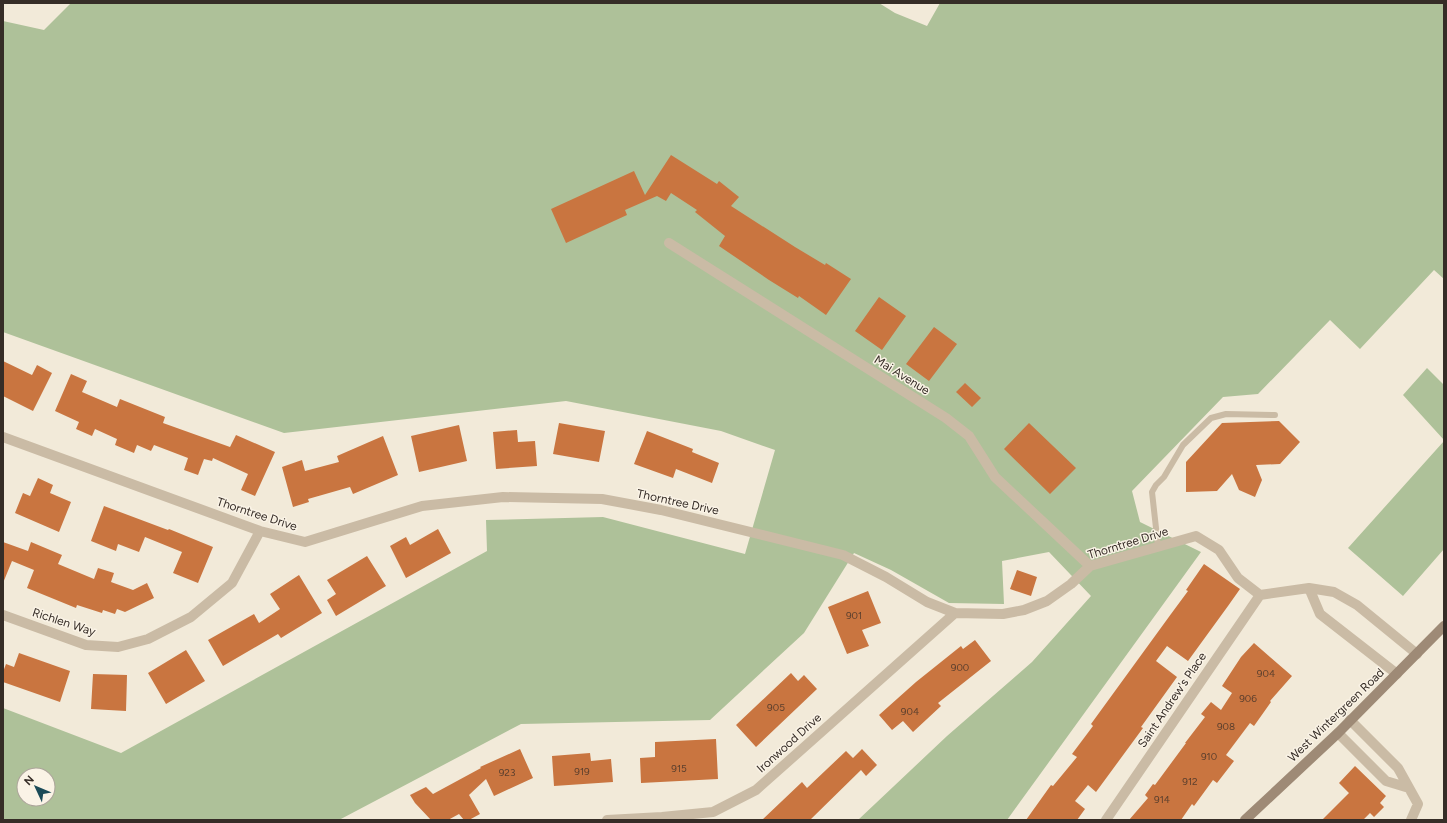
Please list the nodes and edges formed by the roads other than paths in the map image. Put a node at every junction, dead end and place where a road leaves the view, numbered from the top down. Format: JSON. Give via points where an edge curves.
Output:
{"nodes":[{"id":1,"x":669,"y":243,"type":"dead end"},
{"id":2,"x":1275,"y":415,"type":"dead end"},
{"id":3,"x":3,"y":437,"type":"edge"},
{"id":4,"x":260,"y":531,"type":"junction"},
{"id":5,"x":1158,"y":546,"type":"junction"},
{"id":6,"x":1090,"y":566,"type":"junction"},
{"id":7,"x":1309,"y":588,"type":"junction"},
{"id":8,"x":1260,"y":595,"type":"junction"},
{"id":9,"x":955,"y":613,"type":"junction"},
{"id":10,"x":3,"y":615,"type":"edge"},
{"id":11,"x":1444,"y":626,"type":"edge"},
{"id":12,"x":1417,"y":654,"type":"junction"},
{"id":13,"x":1397,"y":674,"type":"junction"},
{"id":14,"x":1350,"y":720,"type":"junction"},
{"id":15,"x":1338,"y":733,"type":"junction"},
{"id":16,"x":1409,"y":788,"type":"junction"},
{"id":17,"x":662,"y":819,"type":"edge"},
{"id":18,"x":607,"y":820,"type":"edge"},
{"id":19,"x":1106,"y":820,"type":"edge"},
{"id":20,"x":1245,"y":820,"type":"edge"},
{"id":21,"x":1412,"y":820,"type":"edge"}],
"edges":[{"from":1,"to":6,"type":"street","name":"Mai Avenue","via":[[946,418],[969,436],[995,477]]},
{"from":2,"to":5,"type":"lane","via":[[1226,414],[1212,418],[1184,445],[1152,492]]},
{"from":3,"to":4,"type":"street","name":"Thorntree Drive"},
{"from":4,"to":9,"type":"street","name":"Thorntree Drive","via":[[305,542],[422,506],[502,497],[602,499],[661,510],[843,555],[927,602]]},
{"from":4,"to":10,"type":"street","name":"Richlen Way","via":[[232,583],[191,617],[148,639],[118,648],[86,645]]},
{"from":5,"to":6,"type":"street","name":"Thorntree Drive"},
{"from":5,"to":8,"type":"street","name":"Thorntree Drive","via":[[1196,536],[1219,550],[1238,578]]},
{"from":6,"to":9,"type":"street","name":"Thorntree Drive","via":[[1071,584],[1047,600],[1024,610],[1003,614]]},
{"from":7,"to":8,"type":"street"},
{"from":7,"to":12,"type":"street","via":[[1334,592],[1357,605]]},
{"from":7,"to":13,"type":"street","via":[[1320,614]]},
{"from":8,"to":19,"type":"street","name":"Saint Andrew's Place"},
{"from":9,"to":17,"type":"street","name":"Ironwood Drive","via":[[756,790],[713,812]]},
{"from":11,"to":12,"type":"main road","name":"West Wintergreen Road"},
{"from":12,"to":13,"type":"main road","name":"West Wintergreen Road"},
{"from":13,"to":14,"type":"main road","name":"West Wintergreen Road"},
{"from":14,"to":15,"type":"main road","name":"West Wintergreen Road"},
{"from":14,"to":16,"type":"street","via":[[1398,768]]},
{"from":15,"to":16,"type":"street","via":[[1386,781]]},
{"from":15,"to":20,"type":"main road","name":"West Wintergreen Road"},
{"from":16,"to":21,"type":"street","via":[[1418,804]]},
{"from":17,"to":18,"type":"street","name":"Ironwood Drive"}]}
